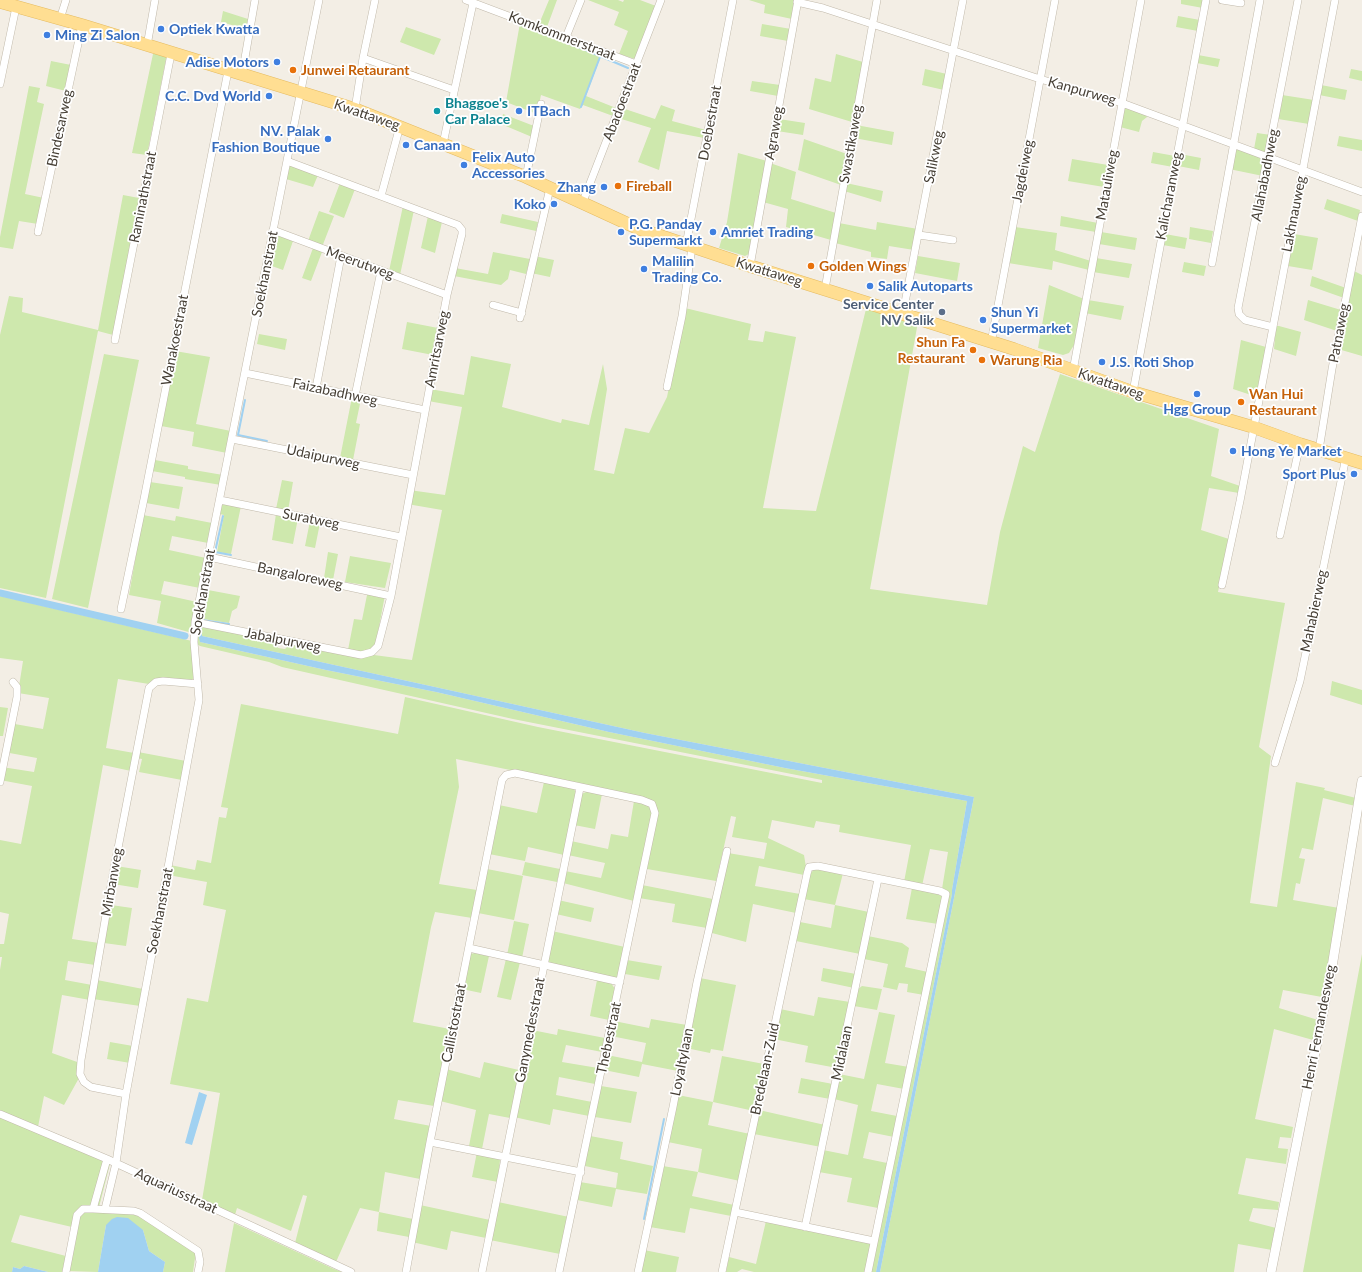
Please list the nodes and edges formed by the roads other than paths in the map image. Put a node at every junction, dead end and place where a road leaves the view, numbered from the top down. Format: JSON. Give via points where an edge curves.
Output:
{"nodes":[{"id":1,"x":66,"y":0,"type":"edge"},
{"id":2,"x":155,"y":0,"type":"edge"},
{"id":3,"x":255,"y":0,"type":"edge"},
{"id":4,"x":319,"y":0,"type":"edge"},
{"id":5,"x":375,"y":0,"type":"edge"},
{"id":6,"x":581,"y":0,"type":"edge"},
{"id":7,"x":661,"y":0,"type":"edge"},
{"id":8,"x":732,"y":0,"type":"edge"},
{"id":9,"x":877,"y":0,"type":"edge"},
{"id":10,"x":963,"y":0,"type":"edge"},
{"id":11,"x":1055,"y":0,"type":"edge"},
{"id":12,"x":1141,"y":0,"type":"edge"},
{"id":13,"x":1206,"y":0,"type":"edge"},
{"id":14,"x":1222,"y":0,"type":"edge"},
{"id":15,"x":1260,"y":0,"type":"edge"},
{"id":16,"x":1298,"y":0,"type":"edge"},
{"id":17,"x":1335,"y":0,"type":"edge"},
{"id":18,"x":470,"y":1,"type":"edge"},
{"id":19,"x":798,"y":1,"type":"edge"},
{"id":20,"x":0,"y":2,"type":"edge"},
{"id":21,"x":1241,"y":3,"type":"dead end"},
{"id":22,"x":16,"y":7,"type":"junction"},
{"id":23,"x":60,"y":19,"type":"junction"},
{"id":24,"x":82,"y":25,"type":"junction"},
{"id":25,"x":873,"y":26,"type":"junction"},
{"id":26,"x":566,"y":37,"type":"junction"},
{"id":27,"x":147,"y":46,"type":"junction"},
{"id":28,"x":953,"y":51,"type":"junction"},
{"id":29,"x":171,"y":54,"type":"junction"},
{"id":30,"x":363,"y":58,"type":"junction"},
{"id":31,"x":636,"y":64,"type":"junction"},
{"id":32,"x":228,"y":71,"type":"junction"},
{"id":33,"x":242,"y":75,"type":"junction"},
{"id":34,"x":1040,"y":80,"type":"junction"},
{"id":35,"x":0,"y":84,"type":"edge"},
{"id":36,"x":454,"y":90,"type":"junction"},
{"id":37,"x":301,"y":93,"type":"junction"},
{"id":38,"x":1122,"y":103,"type":"junction"},
{"id":39,"x":541,"y":104,"type":"dead end"},
{"id":40,"x":355,"y":109,"type":"junction"},
{"id":41,"x":400,"y":126,"type":"junction"},
{"id":42,"x":1183,"y":126,"type":"junction"},
{"id":43,"x":443,"y":144,"type":"junction"},
{"id":44,"x":1233,"y":144,"type":"junction"},
{"id":45,"x":1268,"y":157,"type":"junction"},
{"id":46,"x":287,"y":162,"type":"junction"},
{"id":47,"x":1302,"y":170,"type":"junction"},
{"id":48,"x":526,"y":177,"type":"junction"},
{"id":49,"x":550,"y":188,"type":"junction"},
{"id":50,"x":1362,"y":192,"type":"edge"},
{"id":51,"x":381,"y":196,"type":"junction"},
{"id":52,"x":582,"y":204,"type":"junction"},
{"id":53,"x":1362,"y":216,"type":"edge"},
{"id":54,"x":273,"y":230,"type":"junction"},
{"id":55,"x":38,"y":232,"type":"dead end"},
{"id":56,"x":919,"y":235,"type":"junction"},
{"id":57,"x":953,"y":240,"type":"dead end"},
{"id":58,"x":689,"y":246,"type":"junction"},
{"id":59,"x":341,"y":256,"type":"junction"},
{"id":60,"x":1212,"y":263,"type":"dead end"},
{"id":61,"x":750,"y":266,"type":"junction"},
{"id":62,"x":381,"y":271,"type":"junction"},
{"id":63,"x":825,"y":289,"type":"junction"},
{"id":64,"x":447,"y":295,"type":"junction"},
{"id":65,"x":492,"y":305,"type":"dead end"},
{"id":66,"x":903,"y":313,"type":"junction"},
{"id":67,"x":1273,"y":327,"type":"junction"},
{"id":68,"x":115,"y":340,"type":"dead end"},
{"id":69,"x":991,"y":343,"type":"junction"},
{"id":70,"x":1073,"y":371,"type":"junction"},
{"id":71,"x":245,"y":373,"type":"junction"},
{"id":72,"x":667,"y":387,"type":"dead end"},
{"id":73,"x":316,"y":388,"type":"junction"},
{"id":74,"x":1133,"y":392,"type":"junction"},
{"id":75,"x":356,"y":396,"type":"junction"},
{"id":76,"x":425,"y":410,"type":"junction"},
{"id":77,"x":1253,"y":428,"type":"junction"},
{"id":78,"x":232,"y":439,"type":"junction"},
{"id":79,"x":1300,"y":444,"type":"junction"},
{"id":80,"x":1319,"y":450,"type":"junction"},
{"id":81,"x":1346,"y":457,"type":"junction"},
{"id":82,"x":1362,"y":463,"type":"edge"},
{"id":83,"x":413,"y":475,"type":"junction"},
{"id":84,"x":220,"y":500,"type":"junction"},
{"id":85,"x":1280,"y":535,"type":"dead end"},
{"id":86,"x":401,"y":537,"type":"junction"},
{"id":87,"x":209,"y":557,"type":"junction"},
{"id":88,"x":1222,"y":585,"type":"dead end"},
{"id":89,"x":391,"y":596,"type":"junction"},
{"id":90,"x":121,"y":609,"type":"dead end"},
{"id":91,"x":194,"y":626,"type":"junction"},
{"id":92,"x":372,"y":652,"type":"joint"},
{"id":93,"x":13,"y":682,"type":"dead end"},
{"id":94,"x":198,"y":684,"type":"junction"},
{"id":95,"x":1275,"y":763,"type":"dead end"},
{"id":96,"x":1362,"y":781,"type":"edge"},
{"id":97,"x":0,"y":782,"type":"edge"},
{"id":98,"x":580,"y":788,"type":"junction"},
{"id":99,"x":727,"y":851,"type":"dead end"},
{"id":100,"x":878,"y":879,"type":"junction"},
{"id":101,"x":469,"y":948,"type":"junction"},
{"id":102,"x":543,"y":966,"type":"junction"},
{"id":103,"x":620,"y":982,"type":"junction"},
{"id":104,"x":126,"y":1094,"type":"junction"},
{"id":105,"x":0,"y":1114,"type":"edge"},
{"id":106,"x":430,"y":1142,"type":"junction"},
{"id":107,"x":505,"y":1157,"type":"junction"},
{"id":108,"x":107,"y":1159,"type":"junction"},
{"id":109,"x":116,"y":1163,"type":"junction"},
{"id":110,"x":104,"y":1169,"type":"junction"},
{"id":111,"x":113,"y":1172,"type":"junction"},
{"id":112,"x":581,"y":1172,"type":"junction"},
{"id":113,"x":93,"y":1209,"type":"junction"},
{"id":114,"x":105,"y":1209,"type":"junction"},
{"id":115,"x":735,"y":1212,"type":"junction"},
{"id":116,"x":805,"y":1227,"type":"junction"},
{"id":117,"x":874,"y":1241,"type":"junction"},
{"id":118,"x":66,"y":1272,"type":"edge"},
{"id":119,"x":198,"y":1272,"type":"edge"},
{"id":120,"x":352,"y":1272,"type":"edge"},
{"id":121,"x":406,"y":1272,"type":"edge"},
{"id":122,"x":482,"y":1272,"type":"edge"},
{"id":123,"x":559,"y":1272,"type":"edge"},
{"id":124,"x":638,"y":1272,"type":"edge"},
{"id":125,"x":722,"y":1272,"type":"edge"},
{"id":126,"x":868,"y":1272,"type":"edge"},
{"id":127,"x":1271,"y":1272,"type":"edge"}],
"edges":[{"from":1,"to":23,"type":"street"},
{"from":2,"to":27,"type":"street"},
{"from":3,"to":33,"type":"street"},
{"from":4,"to":37,"type":"street","name":"Soekhanstraat"},
{"from":5,"to":30,"type":"street"},
{"from":6,"to":26,"type":"street"},
{"from":7,"to":31,"type":"street","name":"Abadoestraat"},
{"from":8,"to":58,"type":"street","name":"Doebestraat"},
{"from":9,"to":25,"type":"street","name":"Swastikaweg"},
{"from":10,"to":28,"type":"street","name":"Salikweg"},
{"from":11,"to":34,"type":"street","name":"Jagdeiweg"},
{"from":12,"to":38,"type":"street","name":"Matauliweg"},
{"from":13,"to":42,"type":"street","name":"Kalicharanweg"},
{"from":14,"to":21,"type":"street"},
{"from":15,"to":44,"type":"street"},
{"from":16,"to":45,"type":"street","name":"Allahabadhweg"},
{"from":17,"to":47,"type":"street","name":"Lakhnauweg"},
{"from":18,"to":26,"type":"street","name":"Komkommerstraat"},
{"from":18,"to":36,"type":"street"},
{"from":19,"to":25,"type":"street","name":"Kanpurweg"},
{"from":19,"to":61,"type":"street","name":"Agraweg"},
{"from":20,"to":22,"type":"main road","name":"Kwattaweg"},
{"from":22,"to":23,"type":"main road","name":"Kwattaweg"},
{"from":22,"to":35,"type":"street"},
{"from":23,"to":24,"type":"main road","name":"Kwattaweg"},
{"from":24,"to":27,"type":"main road","name":"Kwattaweg"},
{"from":24,"to":55,"type":"street","name":"Bindesarweg"},
{"from":25,"to":28,"type":"street","name":"Kanpurweg"},
{"from":25,"to":63,"type":"street","name":"Swastikaweg"},
{"from":26,"to":31,"type":"street","name":"Komkommerstraat"},
{"from":27,"to":29,"type":"main road","name":"Kwattaweg"},
{"from":28,"to":34,"type":"street","name":"Kanpurweg"},
{"from":28,"to":56,"type":"street","name":"Salikweg"},
{"from":29,"to":32,"type":"main road","name":"Kwattaweg"},
{"from":29,"to":68,"type":"street","name":"Raminathstraat"},
{"from":30,"to":36,"type":"street"},
{"from":30,"to":40,"type":"street"},
{"from":31,"to":52,"type":"street","name":"Abadoestraat"},
{"from":32,"to":33,"type":"main road","name":"Kwattaweg"},
{"from":32,"to":90,"type":"street","name":"Wanakoestraat"},
{"from":33,"to":37,"type":"main road","name":"Kwattaweg"},
{"from":34,"to":38,"type":"street","name":"Kanpurweg"},
{"from":34,"to":69,"type":"street","name":"Jagdeiweg"},
{"from":36,"to":43,"type":"street"},
{"from":37,"to":40,"type":"main road","name":"Kwattaweg"},
{"from":37,"to":46,"type":"street","name":"Soekhanstraat"},
{"from":38,"to":42,"type":"street","name":"Kanpurweg"},
{"from":38,"to":70,"type":"street","name":"Matauliweg"},
{"from":39,"to":48,"type":"street"},
{"from":40,"to":41,"type":"main road","name":"Kwattaweg"},
{"from":41,"to":43,"type":"main road","name":"Kwattaweg"},
{"from":41,"to":51,"type":"street"},
{"from":42,"to":44,"type":"street","name":"Kanpurweg"},
{"from":42,"to":74,"type":"street","name":"Kalicharanweg"},
{"from":43,"to":48,"type":"main road","name":"Kwattaweg"},
{"from":44,"to":45,"type":"street","name":"Kanpurweg"},
{"from":44,"to":60,"type":"street"},
{"from":45,"to":47,"type":"street","name":"Kanpurweg"},
{"from":45,"to":67,"type":"street","name":"Allahabadhweg","via":[[1238,308],[1239,314],[1245,320]]},
{"from":46,"to":51,"type":"street","name":"Amritsarweg"},
{"from":46,"to":54,"type":"street","name":"Soekhanstraat"},
{"from":47,"to":50,"type":"street","name":"Kanpurweg"},
{"from":47,"to":67,"type":"street","name":"Lakhnauweg"},
{"from":48,"to":49,"type":"main road","name":"Kwattaweg"},
{"from":49,"to":52,"type":"main road","name":"Kwattaweg"},
{"from":49,"to":65,"type":"street","via":[[521,316]]},
{"from":51,"to":64,"type":"street","name":"Amritsarweg","via":[[458,225],[462,230]]},
{"from":52,"to":58,"type":"main road","name":"Kwattaweg","via":[[636,228]]},
{"from":53,"to":80,"type":"street","name":"Patnaweg"},
{"from":54,"to":59,"type":"street","name":"Meerutweg"},
{"from":54,"to":71,"type":"street","name":"Soekhanstraat"},
{"from":56,"to":57,"type":"street"},
{"from":56,"to":66,"type":"street","name":"Salikweg"},
{"from":58,"to":61,"type":"main road","name":"Kwattaweg"},
{"from":58,"to":72,"type":"street","name":"Doebestraat","via":[[682,316]]},
{"from":59,"to":62,"type":"street","name":"Meerutweg"},
{"from":59,"to":73,"type":"street"},
{"from":61,"to":63,"type":"main road","name":"Kwattaweg"},
{"from":62,"to":64,"type":"street","name":"Meerutweg"},
{"from":62,"to":75,"type":"street"},
{"from":63,"to":66,"type":"main road","name":"Kwattaweg"},
{"from":64,"to":76,"type":"street","name":"Amritsarweg"},
{"from":66,"to":69,"type":"main road","name":"Kwattaweg"},
{"from":67,"to":77,"type":"street","name":"Lakhnauweg"},
{"from":69,"to":70,"type":"main road","name":"Kwattaweg"},
{"from":70,"to":74,"type":"main road","name":"Kwattaweg"},
{"from":71,"to":73,"type":"street","name":"Faizabadhweg"},
{"from":71,"to":78,"type":"street","name":"Soekhanstraat"},
{"from":73,"to":75,"type":"street","name":"Faizabadhweg"},
{"from":74,"to":77,"type":"main road","name":"Kwattaweg"},
{"from":75,"to":76,"type":"street","name":"Faizabadhweg"},
{"from":76,"to":83,"type":"street","name":"Amritsarweg"},
{"from":77,"to":79,"type":"main road","name":"Kwattaweg"},
{"from":77,"to":88,"type":"street","name":"Lakhnauweg"},
{"from":78,"to":83,"type":"street","name":"Udaipurweg"},
{"from":78,"to":84,"type":"street","name":"Soekhanstraat"},
{"from":79,"to":80,"type":"main road","name":"Kwattaweg"},
{"from":79,"to":85,"type":"street"},
{"from":80,"to":81,"type":"main road","name":"Kwattaweg"},
{"from":81,"to":82,"type":"main road","name":"Kwattaweg"},
{"from":81,"to":95,"type":"street","name":"Mahabierweg","via":[[1300,681]]},
{"from":83,"to":86,"type":"street","name":"Amritsarweg"},
{"from":84,"to":86,"type":"street","name":"Suratweg"},
{"from":84,"to":87,"type":"street","name":"Soekhanstraat"},
{"from":86,"to":89,"type":"street","name":"Amritsarweg"},
{"from":87,"to":89,"type":"street","name":"Bangaloreweg"},
{"from":87,"to":91,"type":"street","name":"Soekhanstraat"},
{"from":89,"to":92,"type":"street","name":"Amritsarweg","via":[[378,646]]},
{"from":91,"to":92,"type":"street","name":"Jabalpurweg","via":[[361,655]]},
{"from":91,"to":94,"type":"street","name":"Soekhanstraat"},
{"from":93,"to":97,"type":"street","via":[[17,687],[17,697]]},
{"from":94,"to":104,"type":"street","name":"Soekhanstraat","via":[[196,718]]},
{"from":94,"to":104,"type":"street","name":"Mirbanweg","via":[[163,681],[156,682],[149,688],[113,874],[80,1074],[84,1082],[91,1087]]},
{"from":96,"to":127,"type":"street","name":"Henri Fernandesweg","via":[[1333,959]]},
{"from":98,"to":101,"type":"street","name":"Callistostraat","via":[[515,773],[506,775],[501,787]]},
{"from":98,"to":102,"type":"street","name":"Ganymedesstraat"},
{"from":98,"to":103,"type":"street","name":"Thebestraat","via":[[642,800],[652,804],[655,813]]},
{"from":99,"to":124,"type":"street","name":"Loyaltylaan"},
{"from":100,"to":115,"type":"street","name":"Bredelaan-Zuid","via":[[818,866],[809,867]]},
{"from":100,"to":116,"type":"street","name":"Midalaan"},
{"from":100,"to":117,"type":"street","via":[[946,894]]},
{"from":101,"to":102,"type":"street"},
{"from":101,"to":106,"type":"street","name":"Callistostraat"},
{"from":102,"to":103,"type":"street"},
{"from":102,"to":107,"type":"street","name":"Ganymedesstraat"},
{"from":103,"to":112,"type":"street","name":"Thebestraat"},
{"from":104,"to":109,"type":"street","name":"Soekhanstraat"},
{"from":105,"to":108,"type":"street","name":"Aquariusstraat"},
{"from":106,"to":107,"type":"street"},
{"from":106,"to":121,"type":"street","name":"Callistostraat"},
{"from":107,"to":112,"type":"street"},
{"from":107,"to":122,"type":"street","name":"Ganymedesstraat"},
{"from":108,"to":109,"type":"street","name":"Aquariusstraat"},
{"from":108,"to":110,"type":"street"},
{"from":109,"to":111,"type":"street","name":"Soekhanstraat"},
{"from":109,"to":120,"type":"street","name":"Aquariusstraat"},
{"from":110,"to":111,"type":"street"},
{"from":110,"to":113,"type":"street"},
{"from":111,"to":114,"type":"street","name":"Soekhanstraat"},
{"from":112,"to":123,"type":"street","name":"Thebestraat"},
{"from":113,"to":114,"type":"street"},
{"from":113,"to":118,"type":"street","via":[[83,1209],[78,1215]]},
{"from":114,"to":119,"type":"street","via":[[137,1212],[198,1251]]},
{"from":115,"to":116,"type":"street"},
{"from":115,"to":125,"type":"street","name":"Bredelaan-Zuid"},
{"from":116,"to":117,"type":"street"},
{"from":117,"to":126,"type":"street"}]}
